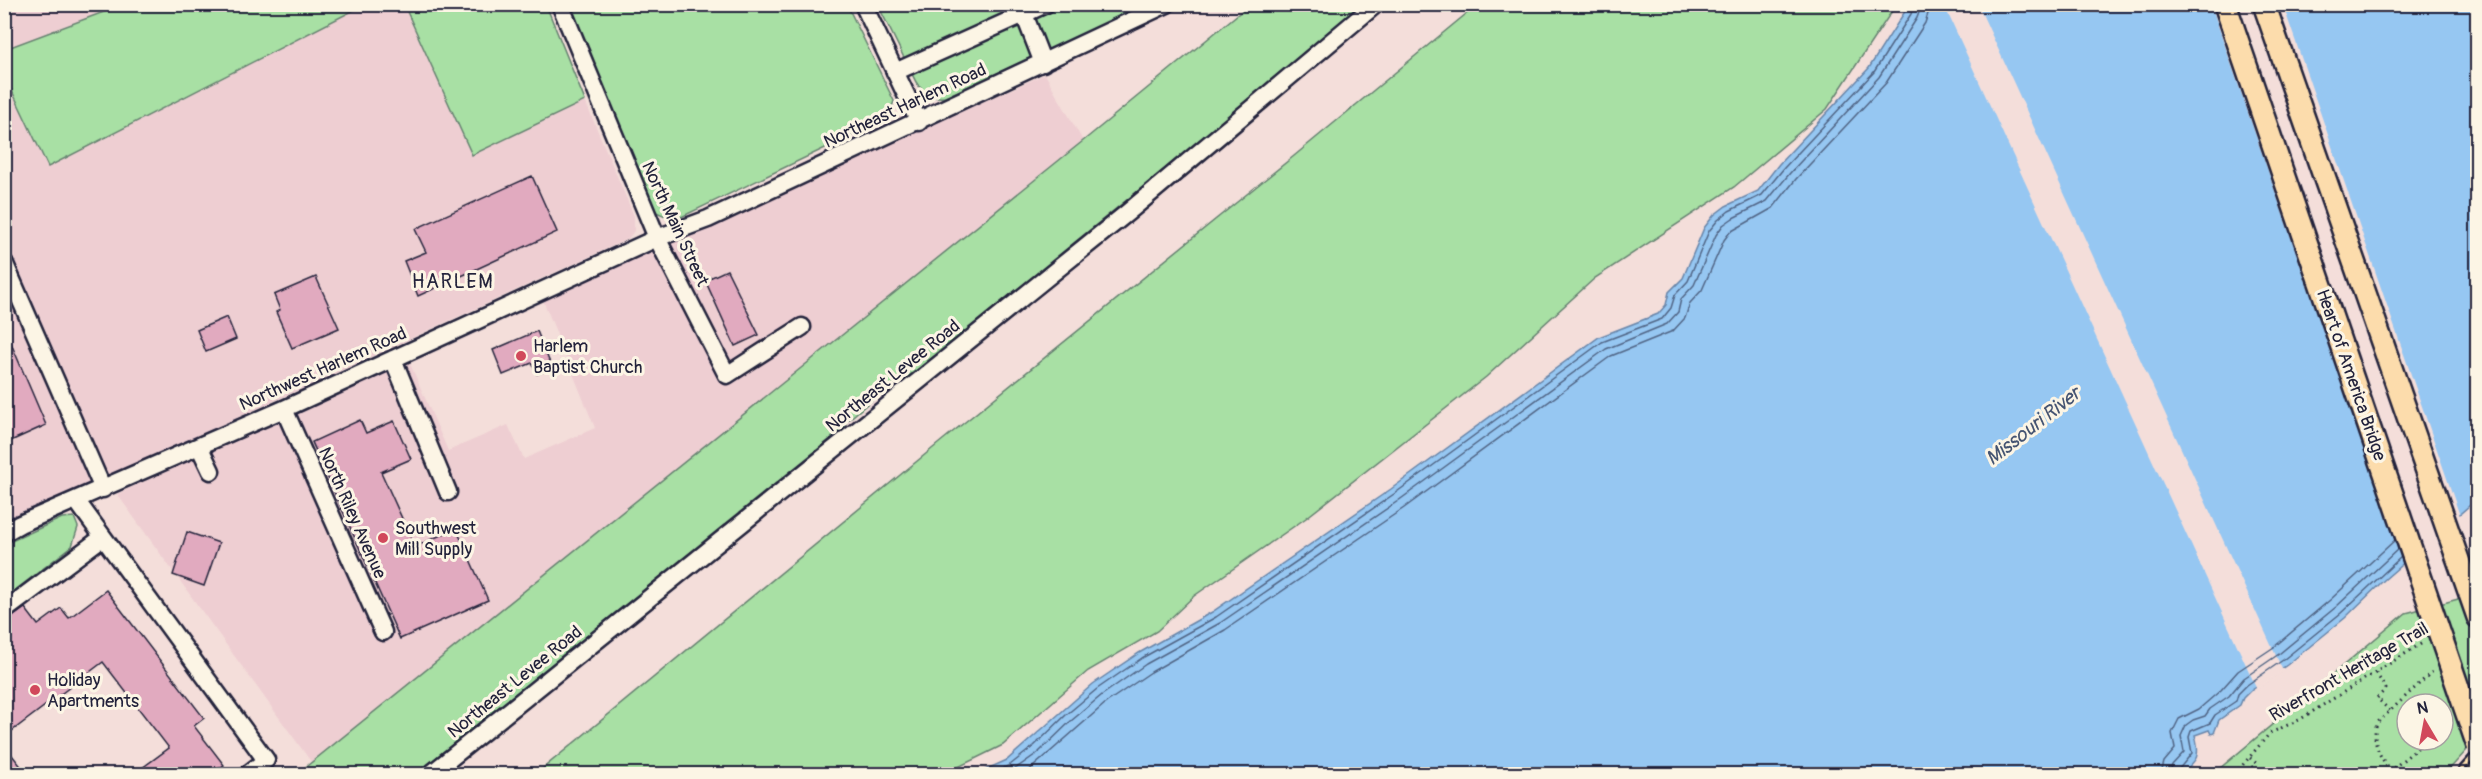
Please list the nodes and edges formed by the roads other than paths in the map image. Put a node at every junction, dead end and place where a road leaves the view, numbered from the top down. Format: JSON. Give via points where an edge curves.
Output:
{"nodes":[{"id":1,"x":560,"y":4,"type":"edge"},
{"id":2,"x":863,"y":4,"type":"edge"},
{"id":3,"x":1046,"y":4,"type":"edge"},
{"id":4,"x":1167,"y":4,"type":"edge"},
{"id":5,"x":1376,"y":4,"type":"edge"},
{"id":6,"x":2225,"y":4,"type":"edge"},
{"id":7,"x":2264,"y":4,"type":"edge"},
{"id":8,"x":1024,"y":14,"type":"junction"},
{"id":9,"x":1043,"y":63,"type":"junction"},
{"id":10,"x":895,"y":72,"type":"junction"},
{"id":11,"x":919,"y":122,"type":"junction"},
{"id":12,"x":657,"y":238,"type":"junction"},
{"id":13,"x":4,"y":262,"type":"edge"},
{"id":14,"x":802,"y":327,"type":"dead end"},
{"id":15,"x":393,"y":359,"type":"junction"},
{"id":16,"x":284,"y":409,"type":"junction"},
{"id":17,"x":199,"y":446,"type":"junction"},
{"id":18,"x":211,"y":471,"type":"dead end"},
{"id":19,"x":103,"y":489,"type":"junction"},
{"id":20,"x":448,"y":492,"type":"dead end"},
{"id":21,"x":76,"y":501,"type":"junction"},
{"id":22,"x":4,"y":533,"type":"edge"},
{"id":23,"x":103,"y":537,"type":"junction"},
{"id":24,"x":4,"y":611,"type":"edge"},
{"id":25,"x":2478,"y":617,"type":"edge"},
{"id":26,"x":383,"y":632,"type":"dead end"},
{"id":27,"x":2478,"y":746,"type":"edge"},
{"id":28,"x":2478,"y":764,"type":"edge"},
{"id":29,"x":248,"y":774,"type":"edge"},
{"id":30,"x":431,"y":774,"type":"edge"},
{"id":31,"x":2469,"y":774,"type":"edge"}],
"edges":[{"from":1,"to":12,"type":"street","name":"North Main Street"},
{"from":2,"to":10,"type":"street"},
{"from":3,"to":8,"type":"street"},
{"from":4,"to":9,"type":"street","name":"Northeast Harlem Road"},
{"from":5,"to":30,"type":"street","name":"Northeast Levee Road","via":[[1127,213]]},
{"from":6,"to":27,"type":"main road","name":"Heart of America Bridge","bridge":true},
{"from":7,"to":25,"type":"main road"},
{"from":8,"to":9,"type":"street"},
{"from":8,"to":10,"type":"street"},
{"from":9,"to":11,"type":"street","name":"Northeast Harlem Road"},
{"from":10,"to":11,"type":"street"},
{"from":11,"to":12,"type":"street","name":"Northeast Harlem Road","via":[[708,219]]},
{"from":12,"to":14,"type":"street","name":"North Main Street","via":[[727,375]]},
{"from":12,"to":15,"type":"street","name":"Northwest Harlem Road"},
{"from":13,"to":19,"type":"street"},
{"from":15,"to":16,"type":"street","name":"Northwest Harlem Road"},
{"from":15,"to":20,"type":"street"},
{"from":16,"to":17,"type":"street","name":"Northwest Harlem Road"},
{"from":16,"to":26,"type":"street","name":"North Riley Avenue"},
{"from":17,"to":18,"type":"street"},
{"from":17,"to":19,"type":"street","name":"Northwest Harlem Road"},
{"from":19,"to":21,"type":"street","name":"Northwest Harlem Road"},
{"from":21,"to":22,"type":"street","name":"Northwest Harlem Road"},
{"from":21,"to":23,"type":"street"},
{"from":23,"to":24,"type":"street"},
{"from":23,"to":29,"type":"street","via":[[266,760]]},
{"from":28,"to":31,"type":"main road"}]}
